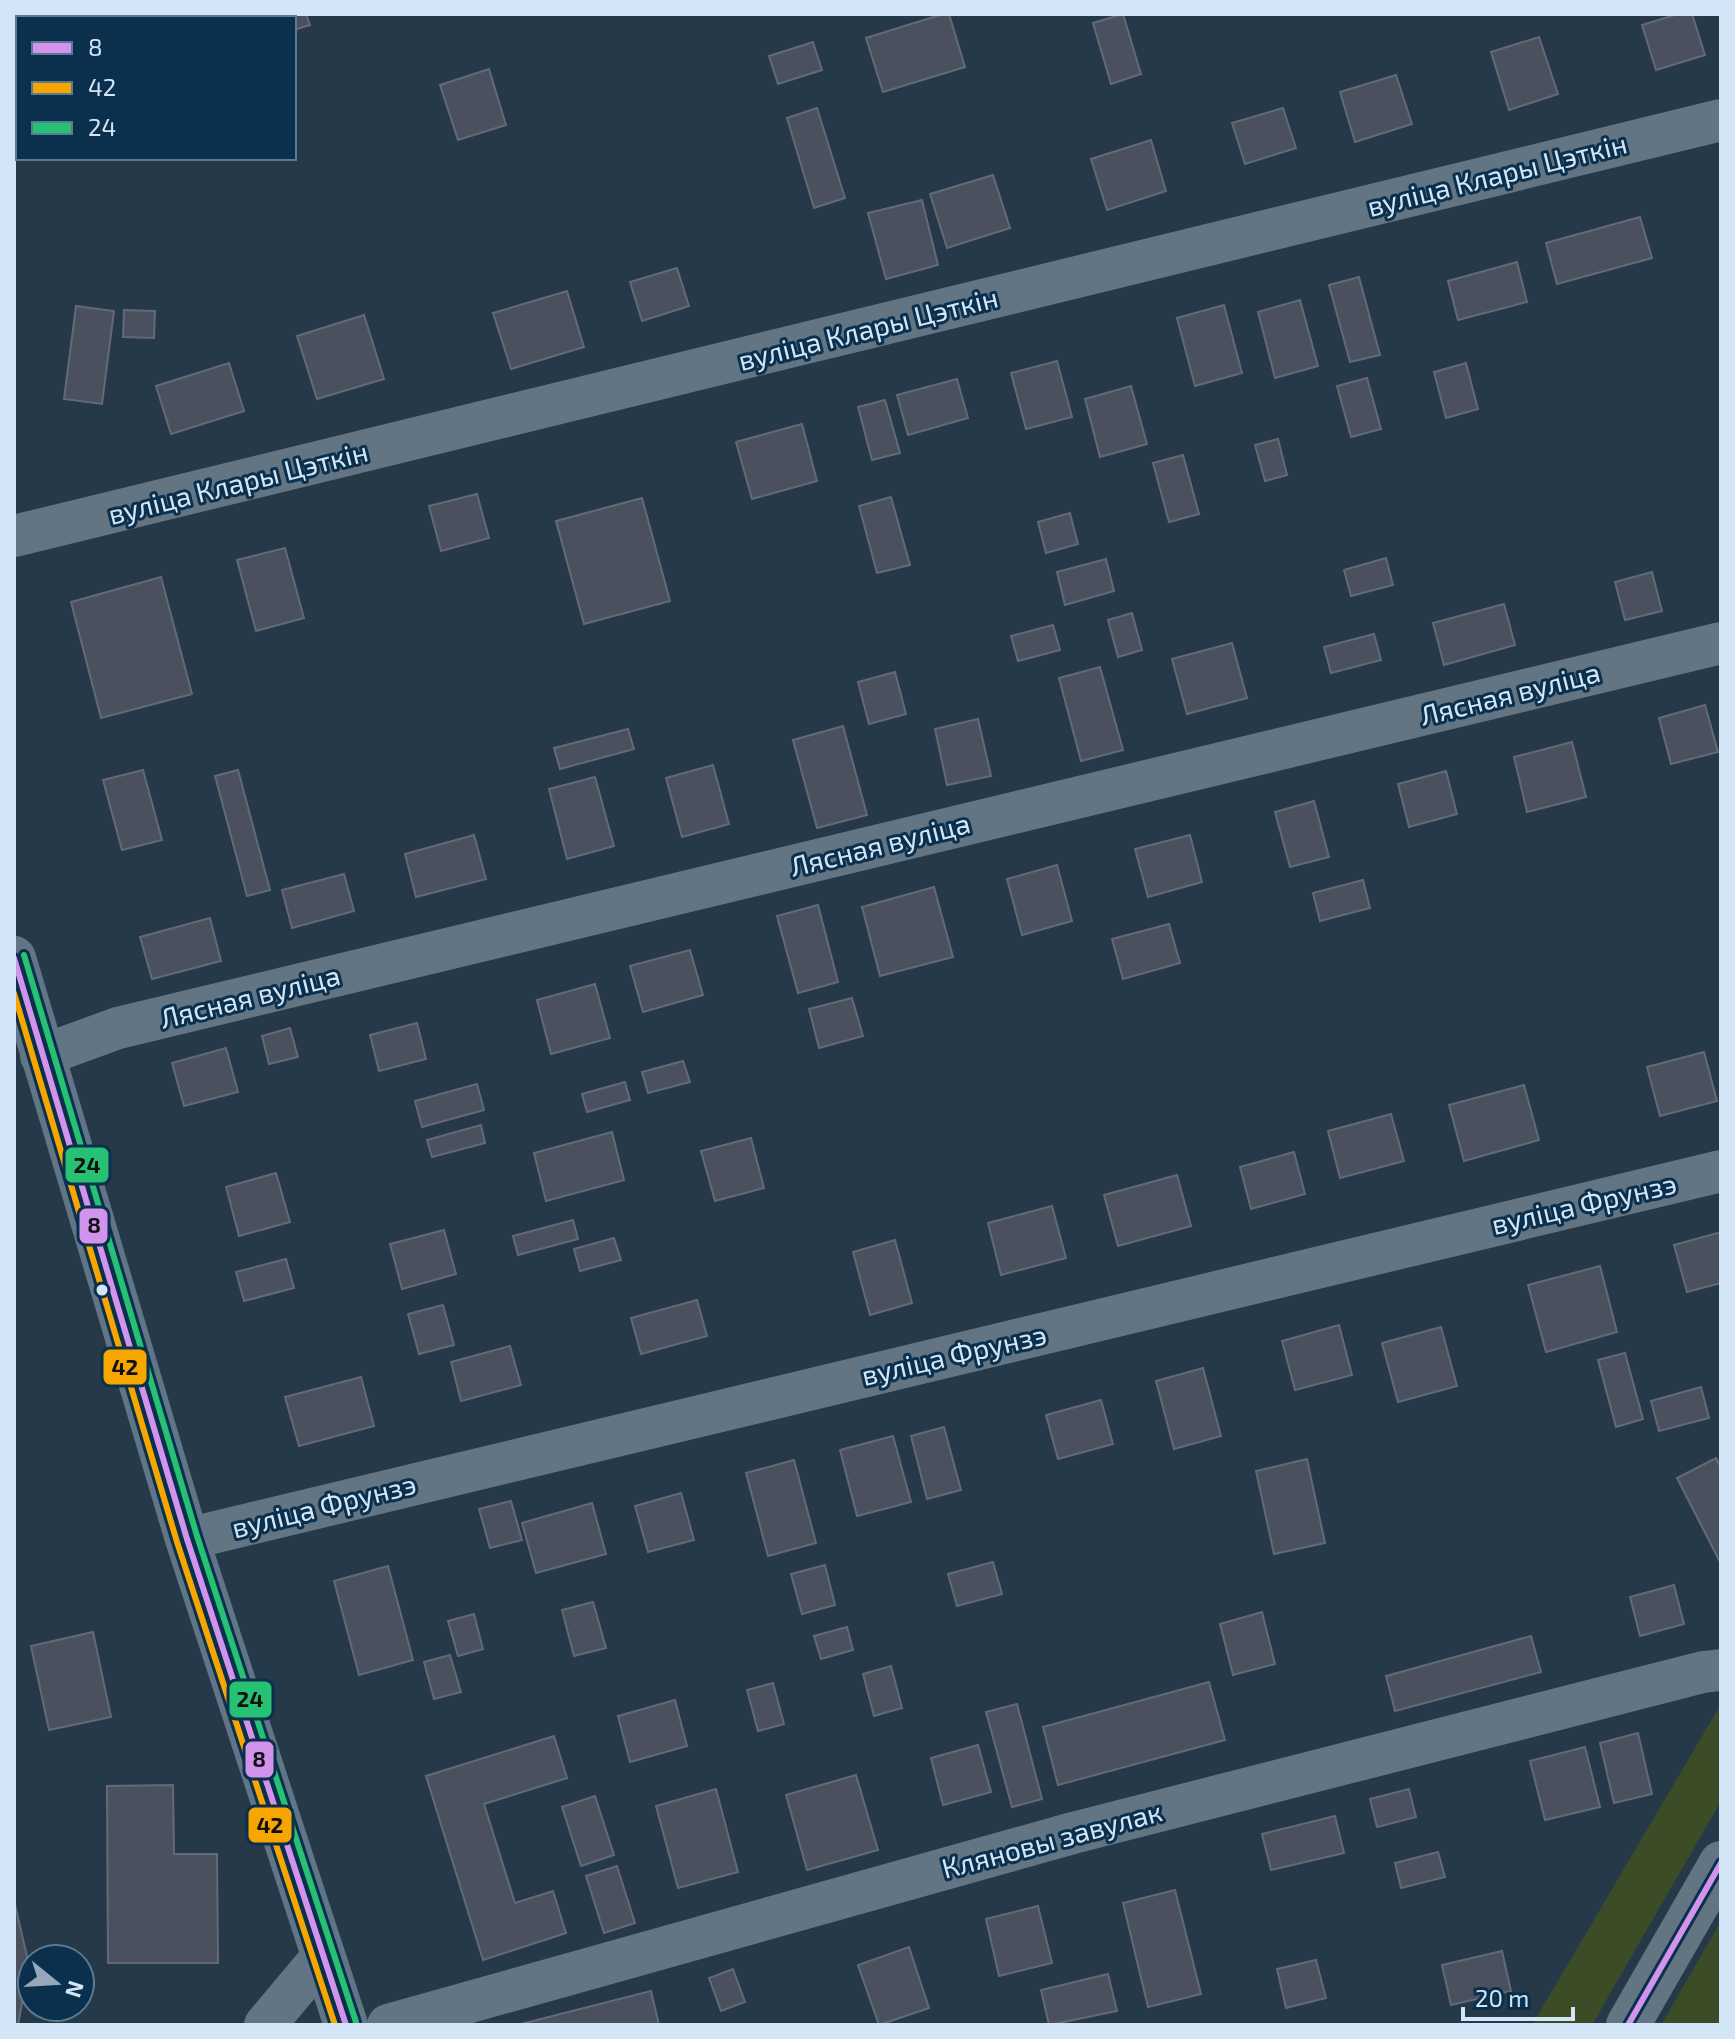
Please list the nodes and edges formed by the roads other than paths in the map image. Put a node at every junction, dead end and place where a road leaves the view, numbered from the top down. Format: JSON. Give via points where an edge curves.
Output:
{"nodes":[{"id":1,"x":1721,"y":120,"type":"edge"},
{"id":2,"x":14,"y":536,"type":"edge"},
{"id":3,"x":1721,"y":643,"type":"edge"},
{"id":4,"x":14,"y":958,"type":"edge"},
{"id":5,"x":41,"y":1056,"type":"junction"},
{"id":6,"x":1721,"y":1171,"type":"edge"},
{"id":7,"x":187,"y":1539,"type":"junction"},
{"id":8,"x":1721,"y":1670,"type":"edge"},
{"id":9,"x":1721,"y":1863,"type":"edge"},
{"id":10,"x":322,"y":1957,"type":"junction"},
{"id":11,"x":265,"y":2025,"type":"edge"},
{"id":12,"x":346,"y":2025,"type":"edge"},
{"id":13,"x":388,"y":2025,"type":"edge"},
{"id":14,"x":1628,"y":2025,"type":"edge"}],
"edges":[{"from":1,"to":2,"type":"street","name":"вуліца Клары Цэткін"},
{"from":3,"to":5,"type":"street","name":"Лясная вуліца","via":[[134,1025]]},
{"from":4,"to":5,"type":"main road"},
{"from":5,"to":7,"type":"main road"},
{"from":6,"to":7,"type":"street","name":"вуліца Фрунзэ"},
{"from":7,"to":10,"type":"main road"},
{"from":8,"to":13,"type":"street","name":"Кляновы завулак","via":[[1073,1833]]},
{"from":9,"to":14,"type":"street"},
{"from":10,"to":11,"type":"street"},
{"from":10,"to":12,"type":"main road"}]}
